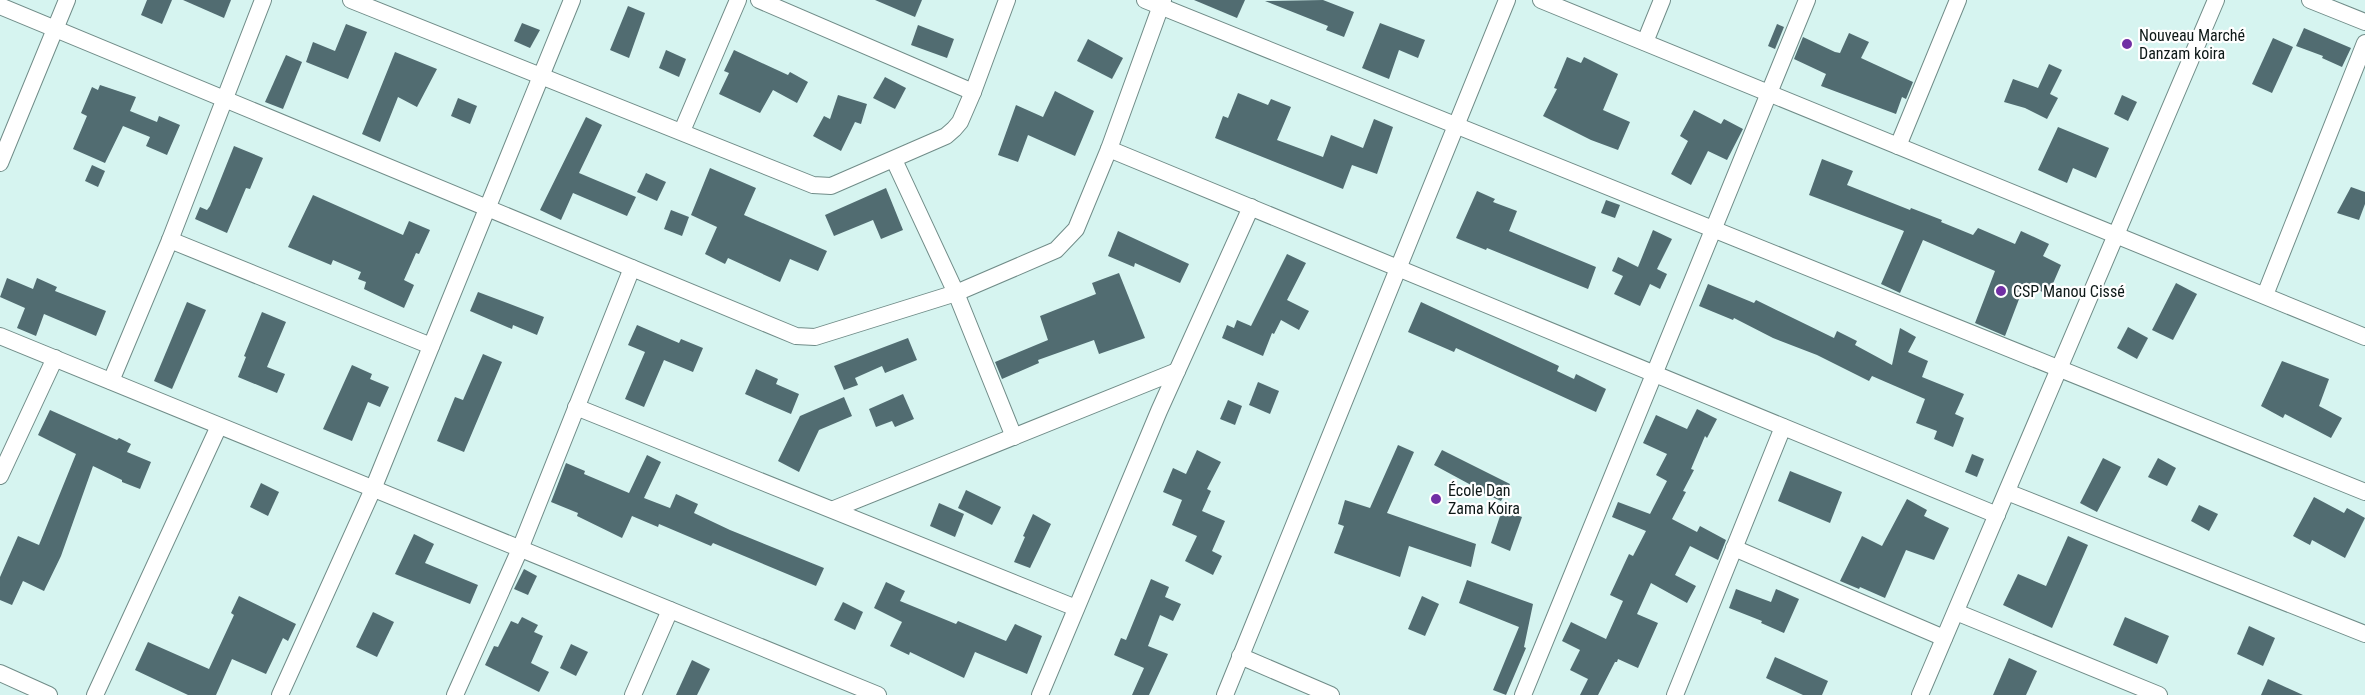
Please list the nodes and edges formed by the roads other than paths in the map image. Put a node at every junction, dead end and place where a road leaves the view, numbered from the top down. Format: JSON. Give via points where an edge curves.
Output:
{"nodes":[{"id":1,"x":67,"y":0,"type":"edge"},
{"id":2,"x":263,"y":0,"type":"edge"},
{"id":3,"x":351,"y":0,"type":"edge"},
{"id":4,"x":572,"y":0,"type":"edge"},
{"id":5,"x":738,"y":0,"type":"edge"},
{"id":6,"x":759,"y":0,"type":"edge"},
{"id":7,"x":1006,"y":0,"type":"edge"},
{"id":8,"x":1145,"y":0,"type":"edge"},
{"id":9,"x":1507,"y":0,"type":"edge"},
{"id":10,"x":1542,"y":0,"type":"edge"},
{"id":11,"x":1662,"y":0,"type":"edge"},
{"id":12,"x":1807,"y":0,"type":"edge"},
{"id":13,"x":1958,"y":0,"type":"edge"},
{"id":14,"x":2216,"y":0,"type":"edge"},
{"id":15,"x":2310,"y":0,"type":"edge"},
{"id":16,"x":1162,"y":3,"type":"edge"},
{"id":17,"x":0,"y":6,"type":"edge"},
{"id":18,"x":2365,"y":22,"type":"edge"},
{"id":19,"x":55,"y":28,"type":"junction"},
{"id":20,"x":1644,"y":42,"type":"junction"},
{"id":21,"x":2365,"y":44,"type":"edge"},
{"id":22,"x":541,"y":76,"type":"junction"},
{"id":23,"x":972,"y":92,"type":"junction"},
{"id":24,"x":1769,"y":93,"type":"junction"},
{"id":25,"x":225,"y":99,"type":"junction"},
{"id":26,"x":1456,"y":125,"type":"junction"},
{"id":27,"x":682,"y":131,"type":"junction"},
{"id":28,"x":1898,"y":146,"type":"junction"},
{"id":29,"x":1109,"y":149,"type":"junction"},
{"id":30,"x":894,"y":160,"type":"junction"},
{"id":31,"x":0,"y":163,"type":"edge"},
{"id":32,"x":1251,"y":207,"type":"junction"},
{"id":33,"x":487,"y":209,"type":"junction"},
{"id":34,"x":1713,"y":229,"type":"junction"},
{"id":35,"x":2116,"y":236,"type":"junction"},
{"id":36,"x":170,"y":240,"type":"junction"},
{"id":37,"x":632,"y":268,"type":"junction"},
{"id":38,"x":1398,"y":268,"type":"junction"},
{"id":39,"x":956,"y":293,"type":"junction"},
{"id":40,"x":2265,"y":295,"type":"junction"},
{"id":41,"x":0,"y":336,"type":"edge"},
{"id":42,"x":2365,"y":337,"type":"edge"},
{"id":43,"x":431,"y":346,"type":"junction"},
{"id":44,"x":55,"y":358,"type":"junction"},
{"id":45,"x":2059,"y":369,"type":"junction"},
{"id":46,"x":1177,"y":371,"type":"junction"},
{"id":47,"x":1654,"y":374,"type":"junction"},
{"id":48,"x":111,"y":381,"type":"junction"},
{"id":49,"x":576,"y":407,"type":"junction"},
{"id":50,"x":219,"y":426,"type":"junction"},
{"id":51,"x":1783,"y":427,"type":"junction"},
{"id":52,"x":1014,"y":437,"type":"junction"},
{"id":53,"x":0,"y":476,"type":"edge"},
{"id":54,"x":373,"y":489,"type":"junction"},
{"id":55,"x":2007,"y":492,"type":"junction"},
{"id":56,"x":2365,"y":492,"type":"edge"},
{"id":57,"x":834,"y":509,"type":"junction"},
{"id":58,"x":1997,"y":515,"type":"junction"},
{"id":59,"x":1734,"y":548,"type":"junction"},
{"id":60,"x":520,"y":549,"type":"junction"},
{"id":61,"x":1076,"y":608,"type":"junction"},
{"id":62,"x":670,"y":610,"type":"junction"},
{"id":63,"x":1956,"y":612,"type":"junction"},
{"id":64,"x":2365,"y":634,"type":"edge"},
{"id":65,"x":1944,"y":638,"type":"junction"},
{"id":66,"x":1240,"y":656,"type":"junction"},
{"id":67,"x":0,"y":673,"type":"edge"},
{"id":68,"x":49,"y":695,"type":"edge"},
{"id":69,"x":95,"y":695,"type":"edge"},
{"id":70,"x":280,"y":695,"type":"edge"},
{"id":71,"x":455,"y":695,"type":"edge"},
{"id":72,"x":633,"y":695,"type":"edge"},
{"id":73,"x":878,"y":695,"type":"edge"},
{"id":74,"x":1040,"y":695,"type":"edge"},
{"id":75,"x":1225,"y":695,"type":"edge"},
{"id":76,"x":1330,"y":695,"type":"edge"},
{"id":77,"x":1523,"y":695,"type":"edge"},
{"id":78,"x":1675,"y":695,"type":"edge"},
{"id":79,"x":1920,"y":695,"type":"edge"},
{"id":80,"x":2159,"y":695,"type":"edge"}],
"edges":[{"from":1,"to":19,"type":"street"},
{"from":2,"to":25,"type":"street"},
{"from":3,"to":22,"type":"street"},
{"from":4,"to":22,"type":"street"},
{"from":5,"to":27,"type":"street"},
{"from":6,"to":23,"type":"street"},
{"from":7,"to":23,"type":"street"},
{"from":8,"to":16,"type":"street"},
{"from":9,"to":26,"type":"street"},
{"from":10,"to":20,"type":"street"},
{"from":11,"to":20,"type":"street"},
{"from":12,"to":24,"type":"street"},
{"from":13,"to":28,"type":"street"},
{"from":14,"to":35,"type":"street"},
{"from":15,"to":18,"type":"street"},
{"from":16,"to":26,"type":"street"},
{"from":16,"to":29,"type":"street"},
{"from":17,"to":19,"type":"street"},
{"from":19,"to":25,"type":"street"},
{"from":19,"to":31,"type":"street"},
{"from":20,"to":24,"type":"street"},
{"from":21,"to":40,"type":"street"},
{"from":22,"to":27,"type":"street"},
{"from":22,"to":33,"type":"street"},
{"from":23,"to":30,"type":"street","via":[[960,122],[946,136]]},
{"from":24,"to":28,"type":"street"},
{"from":24,"to":34,"type":"street"},
{"from":25,"to":33,"type":"street"},
{"from":25,"to":36,"type":"street"},
{"from":26,"to":34,"type":"street"},
{"from":26,"to":38,"type":"street"},
{"from":27,"to":30,"type":"street","via":[[822,187]]},
{"from":28,"to":35,"type":"street"},
{"from":29,"to":32,"type":"street"},
{"from":29,"to":39,"type":"street","via":[[1076,229],[1067,240],[1056,250]]},
{"from":30,"to":39,"type":"street"},
{"from":32,"to":38,"type":"street"},
{"from":32,"to":46,"type":"street"},
{"from":33,"to":37,"type":"street"},
{"from":33,"to":43,"type":"street"},
{"from":34,"to":45,"type":"street"},
{"from":34,"to":47,"type":"street"},
{"from":35,"to":40,"type":"street"},
{"from":35,"to":45,"type":"street"},
{"from":36,"to":43,"type":"street"},
{"from":36,"to":48,"type":"street"},
{"from":37,"to":39,"type":"street","via":[[806,338]]},
{"from":37,"to":49,"type":"street"},
{"from":38,"to":47,"type":"street"},
{"from":38,"to":66,"type":"street"},
{"from":39,"to":52,"type":"street"},
{"from":40,"to":42,"type":"street"},
{"from":41,"to":44,"type":"street"},
{"from":43,"to":54,"type":"street"},
{"from":44,"to":48,"type":"street"},
{"from":44,"to":53,"type":"street"},
{"from":45,"to":55,"type":"street"},
{"from":45,"to":56,"type":"street"},
{"from":46,"to":52,"type":"street"},
{"from":46,"to":61,"type":"street"},
{"from":47,"to":51,"type":"street"},
{"from":47,"to":77,"type":"street"},
{"from":48,"to":50,"type":"street"},
{"from":49,"to":57,"type":"street"},
{"from":49,"to":60,"type":"street"},
{"from":50,"to":54,"type":"street"},
{"from":50,"to":69,"type":"street"},
{"from":51,"to":58,"type":"street"},
{"from":51,"to":59,"type":"street"},
{"from":52,"to":57,"type":"street"},
{"from":54,"to":60,"type":"street"},
{"from":54,"to":70,"type":"street"},
{"from":55,"to":58,"type":"street"},
{"from":55,"to":64,"type":"street"},
{"from":57,"to":61,"type":"street"},
{"from":58,"to":63,"type":"street"},
{"from":59,"to":65,"type":"street"},
{"from":59,"to":78,"type":"street"},
{"from":60,"to":62,"type":"street"},
{"from":60,"to":71,"type":"street"},
{"from":61,"to":74,"type":"street"},
{"from":62,"to":72,"type":"street"},
{"from":62,"to":73,"type":"street"},
{"from":63,"to":65,"type":"street"},
{"from":63,"to":80,"type":"street"},
{"from":65,"to":79,"type":"street"},
{"from":66,"to":75,"type":"street"},
{"from":66,"to":76,"type":"street"},
{"from":67,"to":68,"type":"street"}]}
